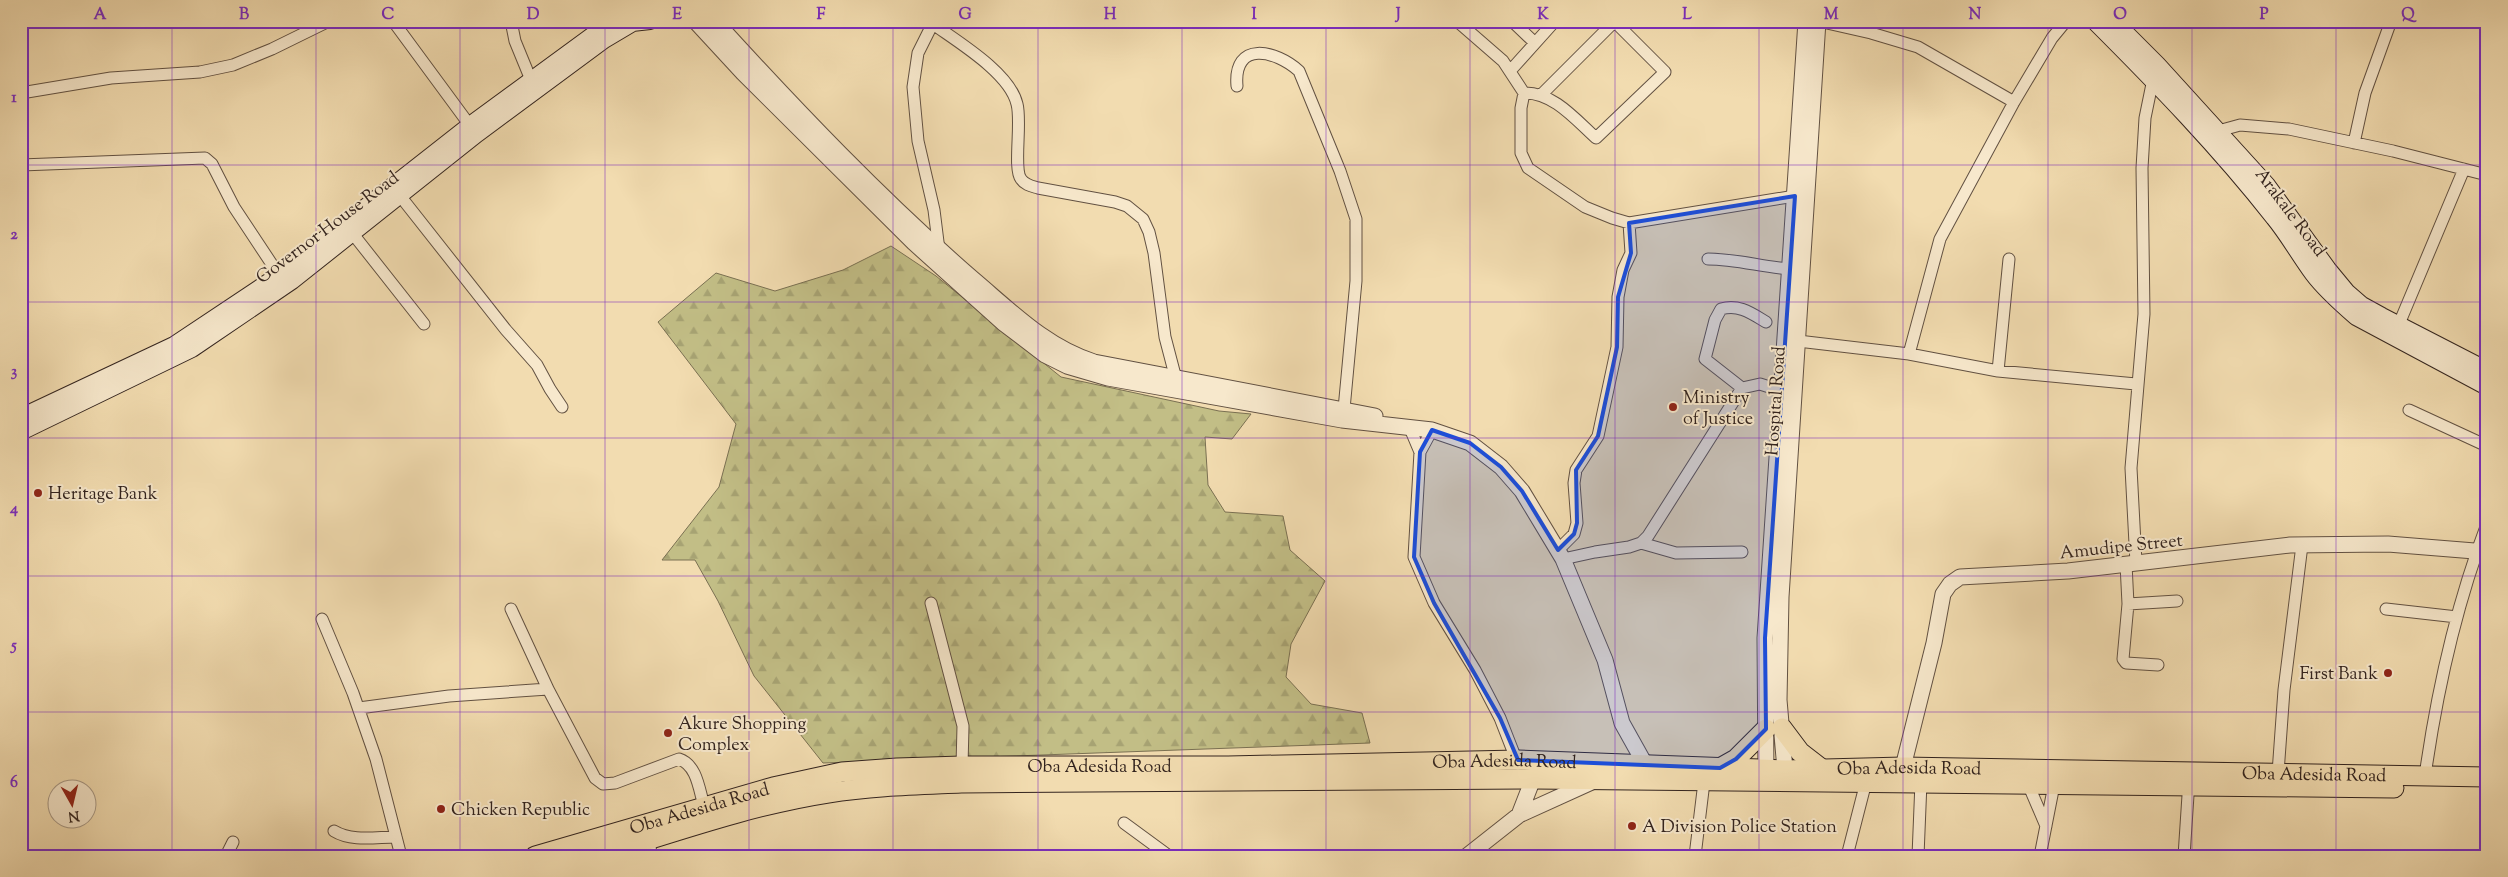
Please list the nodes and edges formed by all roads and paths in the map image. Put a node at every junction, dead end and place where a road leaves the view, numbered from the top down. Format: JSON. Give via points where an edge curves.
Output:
{"nodes":[{"id":1,"x":330,"y":21,"type":"edge"},
{"id":2,"x":393,"y":21,"type":"edge"},
{"id":3,"x":510,"y":21,"type":"edge"},
{"id":4,"x":612,"y":21,"type":"edge"},
{"id":5,"x":650,"y":21,"type":"edge"},
{"id":6,"x":695,"y":21,"type":"edge"},
{"id":7,"x":715,"y":21,"type":"edge"},
{"id":8,"x":1457,"y":21,"type":"edge"},
{"id":9,"x":1512,"y":21,"type":"edge"},
{"id":10,"x":1555,"y":21,"type":"edge"},
{"id":11,"x":1614,"y":21,"type":"edge"},
{"id":12,"x":1806,"y":21,"type":"edge"},
{"id":13,"x":1818,"y":21,"type":"edge"},
{"id":14,"x":2066,"y":21,"type":"edge"},
{"id":15,"x":2094,"y":21,"type":"edge"},
{"id":16,"x":2114,"y":21,"type":"edge"},
{"id":17,"x":2391,"y":21,"type":"edge"},
{"id":18,"x":634,"y":22,"type":"edge"},
{"id":19,"x":933,"y":23,"type":"edge"},
{"id":20,"x":1535,"y":43,"type":"junction"},
{"id":21,"x":1510,"y":71,"type":"junction"},
{"id":22,"x":2153,"y":79,"type":"junction"},
{"id":23,"x":531,"y":80,"type":"junction"},
{"id":24,"x":1237,"y":86,"type":"dead end"},
{"id":25,"x":21,"y":93,"type":"edge"},
{"id":26,"x":1524,"y":93,"type":"junction"},
{"id":27,"x":1541,"y":95,"type":"junction"},
{"id":28,"x":2014,"y":102,"type":"junction"},
{"id":29,"x":473,"y":130,"type":"junction"},
{"id":30,"x":2210,"y":134,"type":"junction"},
{"id":31,"x":2354,"y":143,"type":"junction"},
{"id":32,"x":21,"y":165,"type":"edge"},
{"id":33,"x":2464,"y":169,"type":"junction"},
{"id":34,"x":2487,"y":175,"type":"edge"},
{"id":35,"x":1795,"y":196,"type":"junction"},
{"id":36,"x":401,"y":197,"type":"junction"},
{"id":37,"x":1629,"y":223,"type":"junction"},
{"id":38,"x":352,"y":234,"type":"junction"},
{"id":39,"x":939,"y":250,"type":"junction"},
{"id":40,"x":1708,"y":259,"type":"dead end"},
{"id":41,"x":2009,"y":259,"type":"dead end"},
{"id":42,"x":1790,"y":268,"type":"junction"},
{"id":43,"x":278,"y":275,"type":"junction"},
{"id":44,"x":1766,"y":322,"type":"dead end"},
{"id":45,"x":424,"y":324,"type":"dead end"},
{"id":46,"x":2399,"y":324,"type":"junction"},
{"id":47,"x":1798,"y":341,"type":"junction"},
{"id":48,"x":1909,"y":354,"type":"junction"},
{"id":49,"x":2487,"y":370,"type":"edge"},
{"id":50,"x":1998,"y":371,"type":"junction"},
{"id":51,"x":1176,"y":379,"type":"junction"},
{"id":52,"x":2136,"y":384,"type":"junction"},
{"id":53,"x":2487,"y":387,"type":"edge"},
{"id":54,"x":1742,"y":388,"type":"junction"},
{"id":55,"x":1782,"y":391,"type":"junction"},
{"id":56,"x":562,"y":407,"type":"dead end"},
{"id":57,"x":1344,"y":409,"type":"junction"},
{"id":58,"x":2409,"y":410,"type":"dead end"},
{"id":59,"x":21,"y":417,"type":"edge"},
{"id":60,"x":1403,"y":425,"type":"junction"},
{"id":61,"x":1432,"y":430,"type":"junction"},
{"id":62,"x":21,"y":432,"type":"edge"},
{"id":63,"x":2487,"y":446,"type":"edge"},
{"id":64,"x":1420,"y":452,"type":"junction"},
{"id":65,"x":2487,"y":524,"type":"edge"},
{"id":66,"x":1641,"y":543,"type":"junction"},
{"id":67,"x":2302,"y":545,"type":"junction"},
{"id":68,"x":2482,"y":551,"type":"edge"},
{"id":69,"x":1742,"y":552,"type":"dead end"},
{"id":70,"x":1560,"y":555,"type":"junction"},
{"id":71,"x":2131,"y":564,"type":"junction"},
{"id":72,"x":2177,"y":601,"type":"dead end"},
{"id":73,"x":931,"y":603,"type":"dead end"},
{"id":74,"x":2128,"y":604,"type":"junction"},
{"id":75,"x":511,"y":609,"type":"dead end"},
{"id":76,"x":2386,"y":609,"type":"dead end"},
{"id":77,"x":2457,"y":617,"type":"junction"},
{"id":78,"x":322,"y":619,"type":"dead end"},
{"id":79,"x":2158,"y":665,"type":"dead end"},
{"id":80,"x":548,"y":689,"type":"junction"},
{"id":81,"x":359,"y":708,"type":"junction"},
{"id":82,"x":1774,"y":729,"type":"junction"},
{"id":83,"x":1518,"y":760,"type":"junction"},
{"id":84,"x":962,"y":766,"type":"junction"},
{"id":85,"x":1646,"y":766,"type":"junction"},
{"id":86,"x":1720,"y":768,"type":"junction"},
{"id":87,"x":1903,"y":768,"type":"junction"},
{"id":88,"x":1822,"y":769,"type":"junction"},
{"id":89,"x":2278,"y":773,"type":"junction"},
{"id":90,"x":1766,"y":776,"type":"junction"},
{"id":91,"x":1786,"y":776,"type":"junction"},
{"id":92,"x":2425,"y":776,"type":"junction"},
{"id":93,"x":2487,"y":777,"type":"edge"},
{"id":94,"x":1526,"y":779,"type":"junction"},
{"id":95,"x":2190,"y":779,"type":"junction"},
{"id":96,"x":1594,"y":781,"type":"junction"},
{"id":97,"x":1704,"y":782,"type":"junction"},
{"id":98,"x":1866,"y":782,"type":"junction"},
{"id":99,"x":1921,"y":782,"type":"junction"},
{"id":100,"x":2028,"y":784,"type":"junction"},
{"id":101,"x":2054,"y":785,"type":"junction"},
{"id":102,"x":2487,"y":790,"type":"edge"},
{"id":103,"x":704,"y":806,"type":"junction"},
{"id":104,"x":1518,"y":815,"type":"junction"},
{"id":105,"x":1124,"y":823,"type":"dead end"},
{"id":106,"x":2046,"y":826,"type":"junction"},
{"id":107,"x":334,"y":831,"type":"dead end"},
{"id":108,"x":396,"y":837,"type":"junction"},
{"id":109,"x":649,"y":840,"type":"edge"},
{"id":110,"x":233,"y":842,"type":"dead end"},
{"id":111,"x":226,"y":856,"type":"edge"},
{"id":112,"x":401,"y":856,"type":"edge"},
{"id":113,"x":535,"y":856,"type":"edge"},
{"id":114,"x":596,"y":856,"type":"edge"},
{"id":115,"x":1169,"y":856,"type":"edge"},
{"id":116,"x":1467,"y":856,"type":"edge"},
{"id":117,"x":1695,"y":856,"type":"edge"},
{"id":118,"x":1847,"y":856,"type":"edge"},
{"id":119,"x":1918,"y":856,"type":"edge"},
{"id":120,"x":2040,"y":856,"type":"edge"},
{"id":121,"x":2184,"y":856,"type":"edge"}],
"edges":[{"from":1,"to":25,"type":"street","via":[[232,65],[200,72],[111,78]]},
{"from":2,"to":29,"type":"street"},
{"from":3,"to":23,"type":"street"},
{"from":4,"to":23,"type":"main road","name":"Governor House Road"},
{"from":5,"to":18,"type":"main road"},
{"from":6,"to":60,"type":"street","via":[[914,243],[1003,323],[1045,355],[1067,366],[1108,378],[1342,420],[1384,426]]},
{"from":7,"to":39,"type":"street","via":[[825,138]]},
{"from":8,"to":21,"type":"street"},
{"from":9,"to":20,"type":"street"},
{"from":10,"to":20,"type":"street"},
{"from":11,"to":27,"type":"street"},
{"from":11,"to":27,"type":"street","via":[[1665,72],[1596,138],[1553,101]]},
{"from":12,"to":35,"type":"street","name":"Hospital Road"},
{"from":13,"to":28,"type":"street","via":[[1918,47]]},
{"from":13,"to":47,"type":"street","name":"Hospital Road"},
{"from":14,"to":28,"type":"street","via":[[2052,38]]},
{"from":15,"to":22,"type":"main road","name":"Arakale Road"},
{"from":16,"to":30,"type":"main road","name":"Arakale Road"},
{"from":17,"to":31,"type":"street","via":[[2365,93]]},
{"from":18,"to":29,"type":"main road","name":"Governor House Road"},
{"from":19,"to":39,"type":"street","via":[[918,53],[913,87],[918,142],[934,210]]},
{"from":19,"to":51,"type":"street","via":[[979,56],[1014,95],[1019,116],[1017,169],[1020,179],[1038,188],[1127,206],[1143,219],[1154,253],[1165,337]]},
{"from":20,"to":21,"type":"street"},
{"from":21,"to":26,"type":"street"},
{"from":22,"to":30,"type":"main road","name":"Arakale Road"},
{"from":22,"to":52,"type":"street","via":[[2145,118],[2142,168],[2144,314]]},
{"from":23,"to":29,"type":"main road","name":"Governor House Road"},
{"from":24,"to":57,"type":"street","via":[[1239,66],[1255,52],[1266,53],[1299,71],[1347,189],[1356,219],[1358,251]]},
{"from":26,"to":27,"type":"street"},
{"from":26,"to":37,"type":"street","via":[[1521,153],[1528,168],[1585,207]]},
{"from":28,"to":48,"type":"street","via":[[1940,238]]},
{"from":29,"to":36,"type":"main road","name":"Governor House Road"},
{"from":29,"to":43,"type":"main road","name":"Governor House Road"},
{"from":30,"to":31,"type":"street","via":[[2240,125],[2264,125]]},
{"from":30,"to":46,"type":"main road","name":"Arakale Road","via":[[2280,201],[2347,292]]},
{"from":30,"to":53,"type":"main road","name":"Arakale Road","via":[[2314,275],[2356,317]]},
{"from":31,"to":33,"type":"street"},
{"from":32,"to":43,"type":"street","via":[[205,158],[212,164]]},
{"from":33,"to":34,"type":"street"},
{"from":33,"to":46,"type":"street"},
{"from":35,"to":37,"type":"street"},
{"from":35,"to":42,"type":"street","name":"Hospital Road"},
{"from":36,"to":38,"type":"main road","name":"Governor House Road"},
{"from":36,"to":56,"type":"street","via":[[506,330],[537,364]]},
{"from":37,"to":70,"type":"street","via":[[1631,253],[1623,270],[1618,297],[1617,347],[1598,436],[1576,470],[1577,523],[1574,534]]},
{"from":38,"to":45,"type":"street"},
{"from":38,"to":62,"type":"main road","name":"Governor House Road","via":[[292,281],[192,349]]},
{"from":39,"to":51,"type":"street","via":[[1007,310],[1049,341],[1078,357]]},
{"from":40,"to":42,"type":"street","via":[[1732,259]]},
{"from":41,"to":50,"type":"street"},
{"from":42,"to":55,"type":"street","name":"Hospital Road"},
{"from":43,"to":59,"type":"main road","name":"Governor House Road","via":[[174,345]]},
{"from":44,"to":54,"type":"street","via":[[1747,310],[1732,306],[1721,309],[1715,320],[1705,359]]},
{"from":46,"to":49,"type":"main road","name":"Arakale Road"},
{"from":47,"to":48,"type":"street"},
{"from":47,"to":82,"type":"street","name":"Hospital Road"},
{"from":48,"to":50,"type":"street"},
{"from":50,"to":52,"type":"street"},
{"from":51,"to":57,"type":"street"},
{"from":52,"to":71,"type":"street","via":[[2131,468]]},
{"from":54,"to":55,"type":"street","via":[[1760,384]]},
{"from":54,"to":66,"type":"street"},
{"from":55,"to":82,"type":"street","name":"Hospital Road","via":[[1765,638]]},
{"from":57,"to":60,"type":"street"},
{"from":58,"to":63,"type":"street"},
{"from":60,"to":61,"type":"street"},
{"from":60,"to":64,"type":"street"},
{"from":61,"to":64,"type":"street"},
{"from":61,"to":70,"type":"street","via":[[1470,443],[1501,467],[1522,491]]},
{"from":64,"to":83,"type":"street","via":[[1414,545],[1417,568],[1434,603],[1475,670]]},
{"from":65,"to":68,"type":"street"},
{"from":66,"to":69,"type":"street","via":[[1676,553]]},
{"from":66,"to":70,"type":"street"},
{"from":67,"to":68,"type":"street","name":"Amudipe Street","via":[[2388,544]]},
{"from":67,"to":71,"type":"street","name":"Amudipe Street"},
{"from":67,"to":89,"type":"street","via":[[2284,690]]},
{"from":68,"to":77,"type":"street"},
{"from":70,"to":85,"type":"street","via":[[1605,660],[1622,723]]},
{"from":71,"to":74,"type":"street"},
{"from":71,"to":87,"type":"street","name":"Amudipe Street","via":[[2068,571],[1975,575],[1960,577],[1950,584],[1943,594]]},
{"from":72,"to":74,"type":"street"},
{"from":73,"to":84,"type":"street","via":[[963,726]]},
{"from":74,"to":79,"type":"street","via":[[2124,661]]},
{"from":75,"to":80,"type":"street"},
{"from":76,"to":77,"type":"street"},
{"from":77,"to":92,"type":"street","via":[[2434,717]]},
{"from":78,"to":81,"type":"street"},
{"from":80,"to":81,"type":"street","via":[[449,696]]},
{"from":80,"to":103,"type":"street","via":[[594,778],[603,784],[615,783],[679,758],[693,769]]},
{"from":81,"to":108,"type":"street"},
{"from":82,"to":86,"type":"main road"},
{"from":82,"to":88,"type":"main road"},
{"from":82,"to":90,"type":"street","name":"Hospital Road"},
{"from":82,"to":91,"type":"street","name":"Hospital Road"},
{"from":83,"to":84,"type":"main road","name":"Oba Adesida Road","via":[[1228,766]]},
{"from":83,"to":85,"type":"main road","name":"Oba Adesida Road"},
{"from":83,"to":94,"type":"street"},
{"from":84,"to":103,"type":"main road","name":"Oba Adesida Road","via":[[842,772]]},
{"from":85,"to":86,"type":"main road","name":"Oba Adesida Road"},
{"from":86,"to":90,"type":"main road","name":"Oba Adesida Road"},
{"from":87,"to":88,"type":"main road","name":"Oba Adesida Road"},
{"from":87,"to":95,"type":"main road","name":"Oba Adesida Road"},
{"from":88,"to":91,"type":"main road","name":"Oba Adesida Road"},
{"from":89,"to":92,"type":"main road","name":"Oba Adesida Road"},
{"from":89,"to":95,"type":"main road","name":"Oba Adesida Road"},
{"from":90,"to":91,"type":"main road","name":"Oba Adesida Road"},
{"from":90,"to":97,"type":"main road","name":"Oba Adesida Road"},
{"from":91,"to":98,"type":"main road","name":"Oba Adesida Road"},
{"from":92,"to":93,"type":"main road","name":"Oba Adesida Road"},
{"from":94,"to":96,"type":"main road","name":"Oba Adesida Road"},
{"from":94,"to":104,"type":"street"},
{"from":94,"to":109,"type":"main road","name":"Oba Adesida Road","via":[[890,786],[828,793],[768,805]]},
{"from":95,"to":101,"type":"main road","name":"Oba Adesida Road"},
{"from":95,"to":102,"type":"main road","name":"Oba Adesida Road"},
{"from":95,"to":121,"type":"street"},
{"from":96,"to":97,"type":"main road","name":"Oba Adesida Road"},
{"from":96,"to":104,"type":"street"},
{"from":97,"to":117,"type":"street"},
{"from":98,"to":99,"type":"main road","name":"Oba Adesida Road"},
{"from":98,"to":118,"type":"street"},
{"from":99,"to":100,"type":"main road","name":"Oba Adesida Road"},
{"from":99,"to":119,"type":"street"},
{"from":100,"to":101,"type":"main road","name":"Oba Adesida Road"},
{"from":100,"to":106,"type":"street"},
{"from":101,"to":106,"type":"street"},
{"from":103,"to":109,"type":"main road","name":"Oba Adesida Road"},
{"from":104,"to":116,"type":"street"},
{"from":105,"to":115,"type":"street"},
{"from":106,"to":120,"type":"street"},
{"from":107,"to":108,"type":"street","via":[[356,838]]},
{"from":108,"to":112,"type":"street"},
{"from":109,"to":113,"type":"main road","name":"Oba Adesida Road"},
{"from":109,"to":114,"type":"main road","name":"Oba Adesida Road"},
{"from":110,"to":111,"type":"street"}]}
